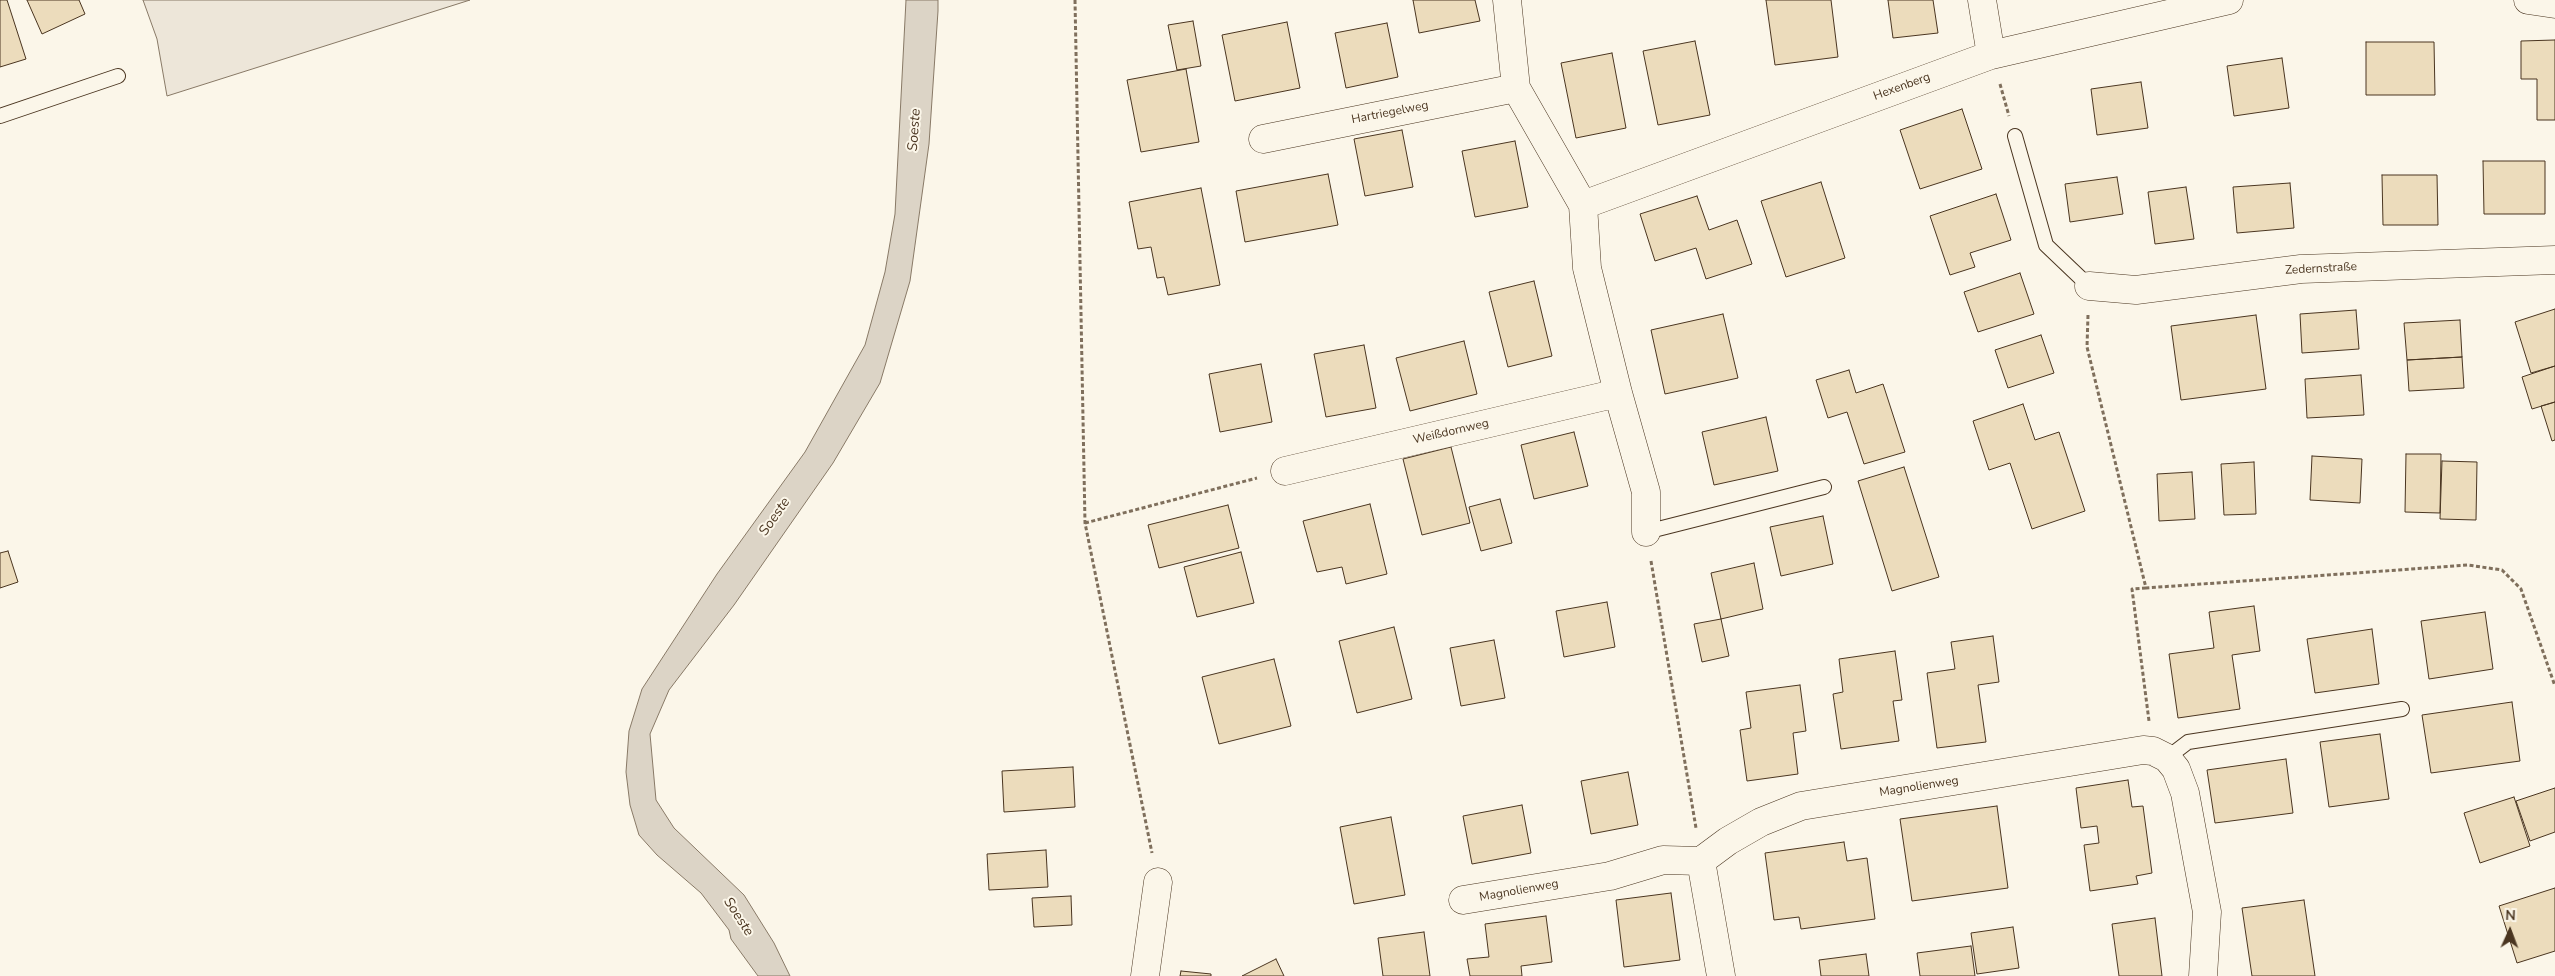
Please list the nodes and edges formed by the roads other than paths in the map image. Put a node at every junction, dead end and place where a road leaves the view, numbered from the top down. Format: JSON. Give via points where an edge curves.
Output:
{"nodes":[{"id":1,"x":1507,"y":0,"type":"edge"},
{"id":2,"x":1982,"y":0,"type":"edge"},
{"id":3,"x":2229,"y":0,"type":"edge"},
{"id":4,"x":2528,"y":0,"type":"edge"},
{"id":5,"x":2555,"y":4,"type":"edge"},
{"id":6,"x":1991,"y":55,"type":"junction"},
{"id":7,"x":118,"y":76,"type":"dead end"},
{"id":8,"x":1516,"y":88,"type":"junction"},
{"id":9,"x":0,"y":116,"type":"edge"},
{"id":10,"x":2015,"y":136,"type":"road end"},
{"id":11,"x":1263,"y":139,"type":"dead end"},
{"id":12,"x":1583,"y":205,"type":"junction"},
{"id":13,"x":2555,"y":260,"type":"edge"},
{"id":14,"x":2089,"y":286,"type":"joint"},
{"id":15,"x":1618,"y":393,"type":"junction"},
{"id":16,"x":1285,"y":471,"type":"road end"},
{"id":17,"x":1824,"y":487,"type":"dead end"},
{"id":18,"x":1646,"y":532,"type":"joint"},
{"id":19,"x":2402,"y":709,"type":"dead end"},
{"id":20,"x":2160,"y":754,"type":"junction"},
{"id":21,"x":1701,"y":861,"type":"junction"},
{"id":22,"x":1158,"y":882,"type":"road end"},
{"id":23,"x":1463,"y":900,"type":"dead end"},
{"id":24,"x":1144,"y":976,"type":"edge"},
{"id":25,"x":1721,"y":976,"type":"edge"},
{"id":26,"x":2203,"y":976,"type":"edge"}],
"edges":[{"from":1,"to":8,"type":"street"},
{"from":2,"to":6,"type":"street"},
{"from":3,"to":6,"type":"street","name":"Hexenberg"},
{"from":4,"to":5,"type":"street"},
{"from":6,"to":12,"type":"street","name":"Hexenberg"},
{"from":7,"to":9,"type":"lane"},
{"from":8,"to":11,"type":"street","name":"Hartriegelweg"},
{"from":8,"to":12,"type":"street"},
{"from":10,"to":14,"type":"lane","via":[[2046,245]]},
{"from":12,"to":15,"type":"street","via":[[1587,268]]},
{"from":13,"to":14,"type":"street","name":"Zedernstraße","via":[[2302,269],[2136,290]]},
{"from":15,"to":16,"type":"street","name":"Weißdornweg"},
{"from":15,"to":18,"type":"street","via":[[1646,492]]},
{"from":17,"to":18,"type":"lane"},
{"from":19,"to":20,"type":"lane","via":[[2188,742]]},
{"from":20,"to":21,"type":"street","name":"Magnolienweg","via":[[2143,750],[1801,806],[1761,822]]},
{"from":20,"to":26,"type":"street","via":[[2176,769],[2184,793],[2207,912]]},
{"from":21,"to":23,"type":"street","name":"Magnolienweg","via":[[1663,860],[1610,876]]},
{"from":21,"to":25,"type":"street"},
{"from":22,"to":24,"type":"street"}]}
